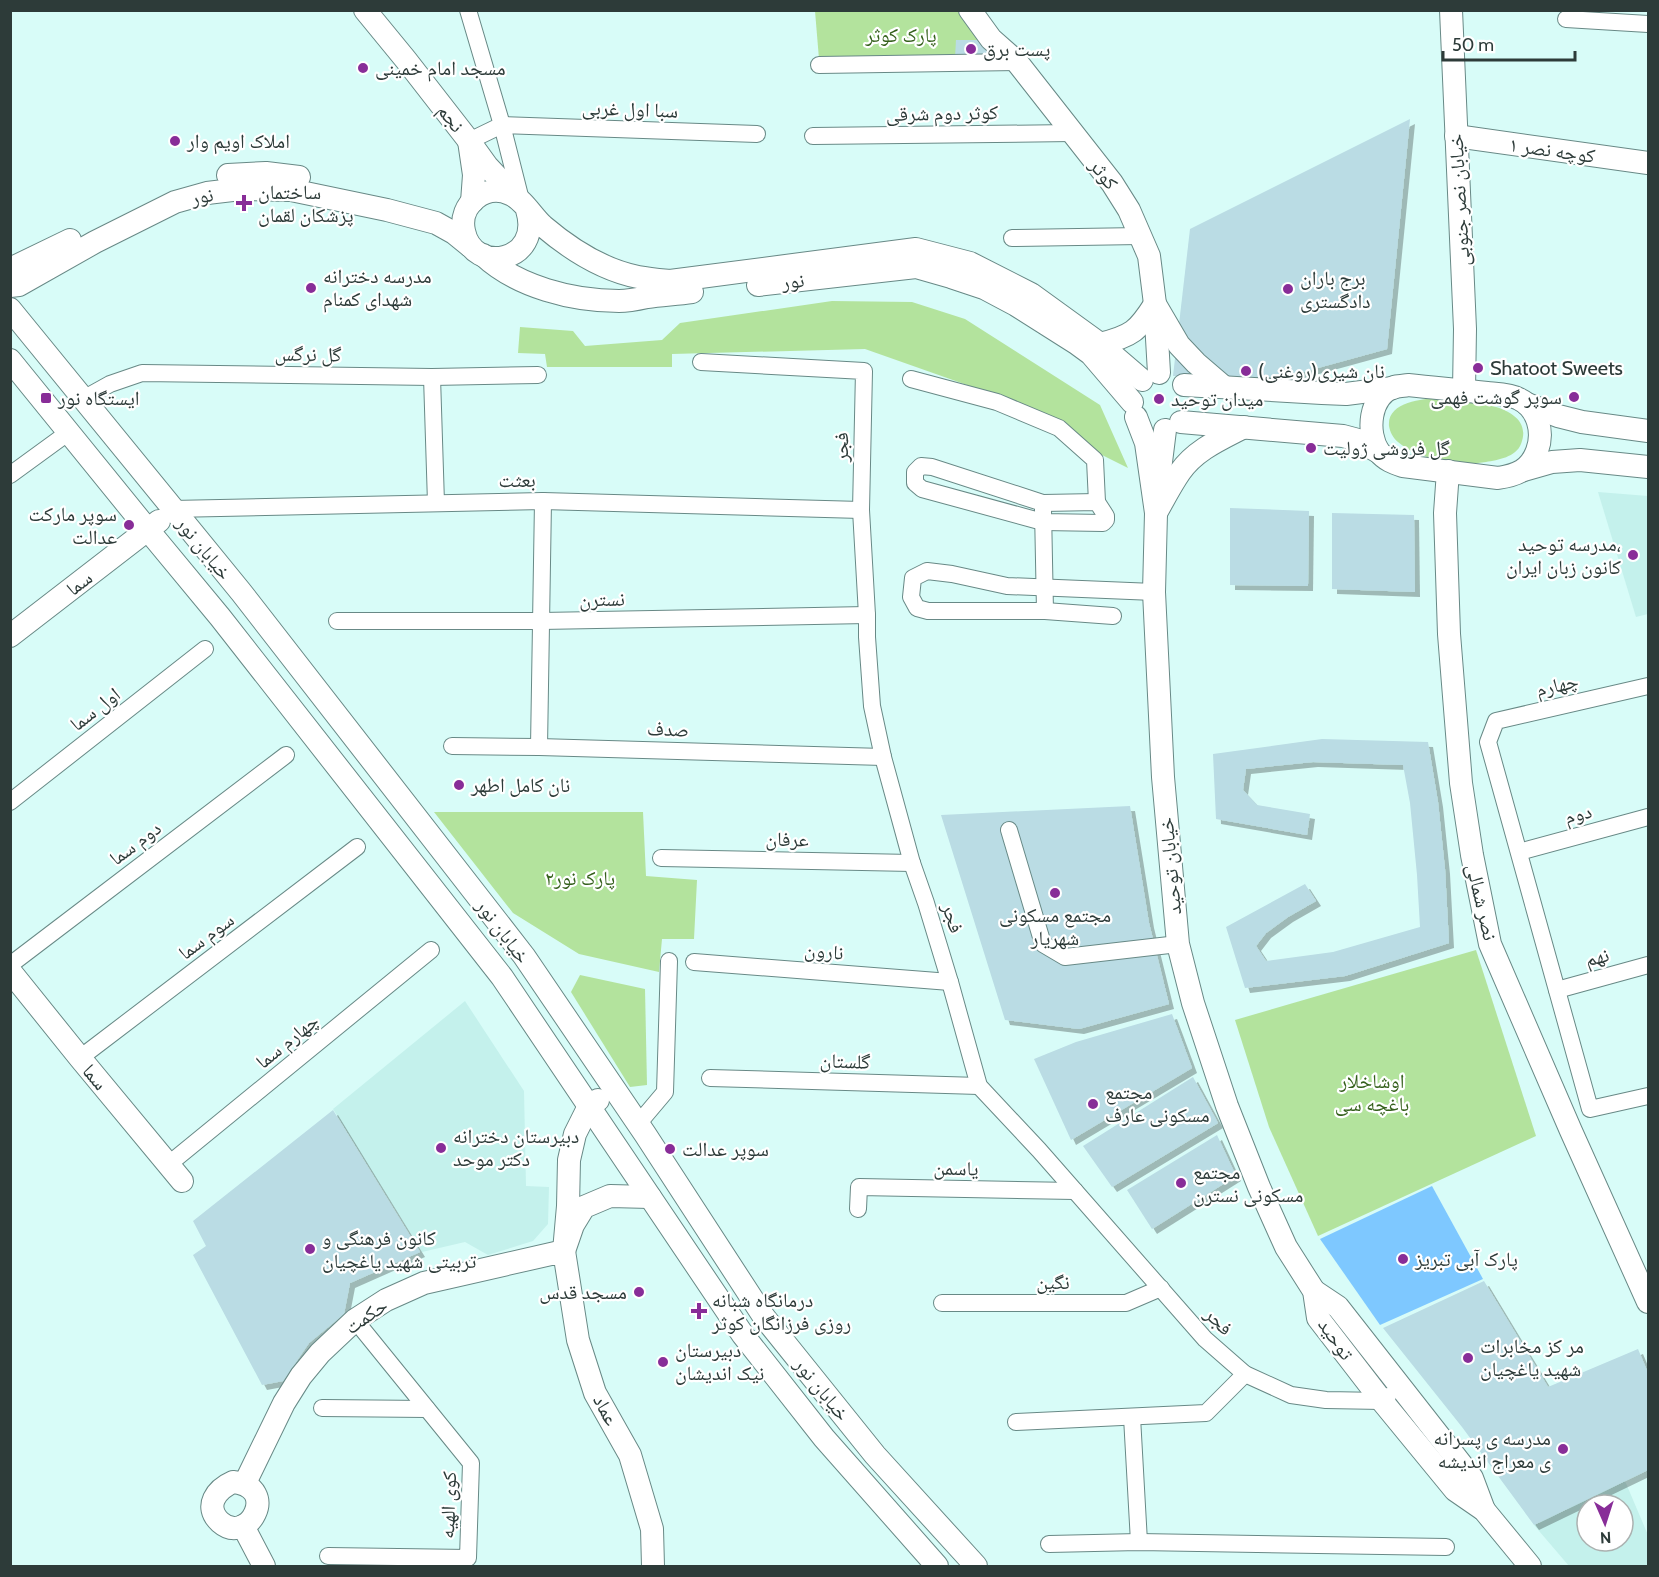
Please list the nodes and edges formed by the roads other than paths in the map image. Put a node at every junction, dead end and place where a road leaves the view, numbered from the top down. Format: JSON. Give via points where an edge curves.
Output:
{"nodes":[{"id":1,"x":365,"y":10,"type":"edge"},
{"id":2,"x":468,"y":10,"type":"edge"},
{"id":3,"x":970,"y":10,"type":"edge"},
{"id":4,"x":1451,"y":10,"type":"edge"},
{"id":5,"x":1566,"y":19,"type":"dead end"},
{"id":6,"x":1648,"y":24,"type":"edge"},
{"id":7,"x":1017,"y":62,"type":"junction"},
{"id":8,"x":819,"y":65,"type":"dead end"},
{"id":9,"x":502,"y":125,"type":"junction"},
{"id":10,"x":1072,"y":133,"type":"junction"},
{"id":11,"x":756,"y":134,"type":"dead end"},
{"id":12,"x":813,"y":136,"type":"dead end"},
{"id":13,"x":1456,"y":136,"type":"junction"},
{"id":14,"x":469,"y":141,"type":"junction"},
{"id":15,"x":1648,"y":163,"type":"edge"},
{"id":16,"x":470,"y":203,"type":"junction"},
{"id":17,"x":521,"y":203,"type":"junction"},
{"id":18,"x":1140,"y":236,"type":"junction"},
{"id":19,"x":1012,"y":238,"type":"dead end"},
{"id":20,"x":479,"y":253,"type":"junction"},
{"id":21,"x":10,"y":269,"type":"edge"},
{"id":22,"x":10,"y":286,"type":"edge"},
{"id":23,"x":1155,"y":304,"type":"junction"},
{"id":24,"x":10,"y":309,"type":"edge"},
{"id":25,"x":1095,"y":349,"type":"junction"},
{"id":26,"x":10,"y":360,"type":"edge"},
{"id":27,"x":700,"y":362,"type":"dead end"},
{"id":28,"x":538,"y":375,"type":"dead end"},
{"id":29,"x":1150,"y":376,"type":"junction"},
{"id":30,"x":432,"y":377,"type":"junction"},
{"id":31,"x":911,"y":379,"type":"dead end"},
{"id":32,"x":1184,"y":385,"type":"junction"},
{"id":33,"x":1224,"y":387,"type":"junction"},
{"id":34,"x":1392,"y":388,"type":"junction"},
{"id":35,"x":1464,"y":390,"type":"junction"},
{"id":36,"x":83,"y":399,"type":"junction"},
{"id":37,"x":1527,"y":404,"type":"junction"},
{"id":38,"x":1134,"y":409,"type":"junction"},
{"id":39,"x":1173,"y":426,"type":"junction"},
{"id":40,"x":1244,"y":427,"type":"junction"},
{"id":41,"x":1648,"y":431,"type":"edge"},
{"id":42,"x":69,"y":432,"type":"junction"},
{"id":43,"x":1380,"y":453,"type":"junction"},
{"id":44,"x":1648,"y":467,"type":"edge"},
{"id":45,"x":1524,"y":470,"type":"junction"},
{"id":46,"x":1448,"y":471,"type":"junction"},
{"id":47,"x":10,"y":475,"type":"edge"},
{"id":48,"x":543,"y":501,"type":"junction"},
{"id":49,"x":1097,"y":502,"type":"junction"},
{"id":50,"x":436,"y":503,"type":"junction"},
{"id":51,"x":1043,"y":504,"type":"junction"},
{"id":52,"x":172,"y":509,"type":"junction"},
{"id":53,"x":861,"y":510,"type":"junction"},
{"id":54,"x":1156,"y":513,"type":"junction"},
{"id":55,"x":1043,"y":522,"type":"junction"},
{"id":56,"x":148,"y":530,"type":"junction"},
{"id":57,"x":1044,"y":588,"type":"junction"},
{"id":58,"x":1154,"y":592,"type":"junction"},
{"id":59,"x":1045,"y":611,"type":"junction"},
{"id":60,"x":867,"y":615,"type":"junction"},
{"id":61,"x":1113,"y":616,"type":"dead end"},
{"id":62,"x":338,"y":621,"type":"dead end"},
{"id":63,"x":541,"y":621,"type":"junction"},
{"id":64,"x":10,"y":636,"type":"edge"},
{"id":65,"x":205,"y":649,"type":"dead end"},
{"id":66,"x":1648,"y":686,"type":"edge"},
{"id":67,"x":452,"y":746,"type":"dead end"},
{"id":68,"x":539,"y":747,"type":"junction"},
{"id":69,"x":286,"y":755,"type":"dead end"},
{"id":70,"x":882,"y":757,"type":"junction"},
{"id":71,"x":10,"y":802,"type":"edge"},
{"id":72,"x":1648,"y":817,"type":"edge"},
{"id":73,"x":1009,"y":830,"type":"dead end"},
{"id":74,"x":357,"y":846,"type":"dead end"},
{"id":75,"x":1519,"y":852,"type":"junction"},
{"id":76,"x":661,"y":858,"type":"dead end"},
{"id":77,"x":912,"y":863,"type":"junction"},
{"id":78,"x":1178,"y":944,"type":"junction"},
{"id":79,"x":431,"y":950,"type":"dead end"},
{"id":80,"x":669,"y":962,"type":"dead end"},
{"id":81,"x":694,"y":962,"type":"dead end"},
{"id":82,"x":1648,"y":964,"type":"edge"},
{"id":83,"x":10,"y":965,"type":"edge"},
{"id":84,"x":10,"y":971,"type":"edge"},
{"id":85,"x":950,"y":982,"type":"junction"},
{"id":86,"x":1557,"y":990,"type":"junction"},
{"id":87,"x":80,"y":1058,"type":"junction"},
{"id":88,"x":710,"y":1078,"type":"dead end"},
{"id":89,"x":979,"y":1086,"type":"junction"},
{"id":90,"x":614,"y":1089,"type":"junction"},
{"id":91,"x":1648,"y":1096,"type":"edge"},
{"id":92,"x":589,"y":1106,"type":"junction"},
{"id":93,"x":638,"y":1124,"type":"junction"},
{"id":94,"x":175,"y":1172,"type":"joint"},
{"id":95,"x":1075,"y":1191,"type":"junction"},
{"id":96,"x":650,"y":1197,"type":"junction"},
{"id":97,"x":858,"y":1209,"type":"dead end"},
{"id":98,"x":564,"y":1251,"type":"junction"},
{"id":99,"x":1161,"y":1288,"type":"junction"},
{"id":100,"x":1314,"y":1291,"type":"junction"},
{"id":101,"x":1648,"y":1302,"type":"edge"},
{"id":102,"x":942,"y":1303,"type":"dead end"},
{"id":103,"x":355,"y":1320,"type":"junction"},
{"id":104,"x":1245,"y":1374,"type":"junction"},
{"id":105,"x":1400,"y":1386,"type":"junction"},
{"id":106,"x":1382,"y":1401,"type":"junction"},
{"id":107,"x":322,"y":1408,"type":"dead end"},
{"id":108,"x":427,"y":1409,"type":"junction"},
{"id":109,"x":1132,"y":1416,"type":"junction"},
{"id":110,"x":1016,"y":1422,"type":"dead end"},
{"id":111,"x":245,"y":1483,"type":"junction"},
{"id":112,"x":1484,"y":1510,"type":"junction"},
{"id":113,"x":243,"y":1526,"type":"junction"},
{"id":114,"x":1139,"y":1542,"type":"junction"},
{"id":115,"x":957,"y":1545,"type":"junction"},
{"id":116,"x":1049,"y":1545,"type":"dead end"},
{"id":117,"x":1446,"y":1547,"type":"dead end"},
{"id":118,"x":328,"y":1556,"type":"dead end"},
{"id":119,"x":264,"y":1566,"type":"edge"},
{"id":120,"x":653,"y":1566,"type":"edge"},
{"id":121,"x":936,"y":1566,"type":"edge"},
{"id":122,"x":976,"y":1566,"type":"edge"},
{"id":123,"x":1530,"y":1566,"type":"edge"}],
"edges":[{"from":1,"to":14,"type":"main road","name":"نجم"},
{"from":2,"to":9,"type":"street"},
{"from":3,"to":7,"type":"main road","name":"کوثر","via":[[991,39]]},
{"from":4,"to":13,"type":"main road","name":"خیابان نصر جنوبی"},
{"from":5,"to":6,"type":"street"},
{"from":7,"to":8,"type":"street"},
{"from":7,"to":10,"type":"main road","name":"کوثر"},
{"from":9,"to":11,"type":"street","name":"سبا اول غربی"},
{"from":9,"to":14,"type":"street"},
{"from":9,"to":17,"type":"street"},
{"from":10,"to":12,"type":"street","name":"کوثر دوم شرقی"},
{"from":10,"to":18,"type":"main road","name":"کوثر","via":[[1112,183]]},
{"from":13,"to":15,"type":"main road","name":"کوچه نصر ۱"},
{"from":13,"to":35,"type":"main road","name":"خیابان نصر جنوبی"},
{"from":14,"to":16,"type":"main road","via":[[474,175]]},
{"from":14,"to":17,"type":"main road","name":"نجم"},
{"from":16,"to":17,"type":"main road","via":[[477,196],[500,191]]},
{"from":16,"to":20,"type":"main road","via":[[463,229],[466,240]]},
{"from":16,"to":21,"type":"main road","name":"نور","via":[[458,210],[438,213],[304,177],[229,175],[186,184]]},
{"from":17,"to":20,"type":"main road","via":[[530,219],[530,230],[521,248],[503,258]]},
{"from":17,"to":25,"type":"main road","name":"نور","via":[[555,236],[596,262],[638,277],[670,281],[916,249],[970,263],[1031,294]]},
{"from":18,"to":19,"type":"street"},
{"from":18,"to":23,"type":"main road","name":"کوثر","via":[[1149,256]]},
{"from":20,"to":22,"type":"main road","name":"نور","via":[[436,223],[291,190],[241,189],[175,201],[19,285]]},
{"from":20,"to":25,"type":"main road","name":"نور","via":[[503,272],[538,288],[622,302],[916,267],[984,288]]},
{"from":23,"to":25,"type":"main road","via":[[1131,334]]},
{"from":23,"to":29,"type":"main road","name":"کوثر"},
{"from":23,"to":33,"type":"main road","via":[[1179,345]]},
{"from":24,"to":36,"type":"main road","name":"خیابان نور"},
{"from":25,"to":29,"type":"main road"},
{"from":25,"to":38,"type":"main road"},
{"from":26,"to":42,"type":"main road","name":"خیابان نور"},
{"from":27,"to":53,"type":"street","name":"فجر","via":[[864,371]]},
{"from":28,"to":30,"type":"street","name":"گل نرگس"},
{"from":29,"to":32,"type":"main road","via":[[1166,373]]},
{"from":29,"to":38,"type":"main road","via":[[1133,393]]},
{"from":30,"to":36,"type":"street","name":"گل نرگس","via":[[142,373]]},
{"from":30,"to":50,"type":"street"},
{"from":31,"to":49,"type":"street","via":[[997,402],[1059,428],[1095,460]]},
{"from":32,"to":33,"type":"main road"},
{"from":32,"to":39,"type":"main road","via":[[1188,408]]},
{"from":33,"to":34,"type":"main road","via":[[1346,394]]},
{"from":34,"to":35,"type":"main road","via":[[1408,385]]},
{"from":34,"to":43,"type":"main road","via":[[1374,409],[1371,423],[1372,437]]},
{"from":35,"to":37,"type":"main road","via":[[1505,395]]},
{"from":36,"to":52,"type":"main road","name":"خیابان نور"},
{"from":37,"to":41,"type":"main road","via":[[1582,422]]},
{"from":37,"to":45,"type":"main road","via":[[1536,416],[1540,445]]},
{"from":38,"to":39,"type":"main road","via":[[1144,425],[1154,429]]},
{"from":38,"to":54,"type":"main road","name":"خیابان توحید","via":[[1146,443]]},
{"from":39,"to":40,"type":"main road"},
{"from":39,"to":54,"type":"main road"},
{"from":40,"to":43,"type":"main road","via":[[1343,436]]},
{"from":40,"to":54,"type":"main road","via":[[1194,457],[1180,471]]},
{"from":42,"to":47,"type":"street"},
{"from":42,"to":56,"type":"main road","name":"خیابان نور"},
{"from":43,"to":46,"type":"main road","via":[[1403,466]]},
{"from":44,"to":45,"type":"main road","via":[[1580,460]]},
{"from":45,"to":46,"type":"main road","via":[[1498,478]]},
{"from":46,"to":101,"type":"main road","name":"نصر شمالی","via":[[1445,513],[1449,634],[1461,783],[1490,944]]},
{"from":48,"to":50,"type":"street","name":"بعثت"},
{"from":48,"to":53,"type":"street","name":"بعثت"},
{"from":48,"to":63,"type":"street"},
{"from":49,"to":51,"type":"street"},
{"from":49,"to":55,"type":"street","via":[[1106,516],[1103,523]]},
{"from":50,"to":52,"type":"street","name":"بعثت"},
{"from":51,"to":55,"type":"street"},
{"from":51,"to":55,"type":"street","via":[[932,467],[921,466],[915,472],[915,483],[922,489]]},
{"from":52,"to":56,"type":"main road","name":"سما"},
{"from":52,"to":90,"type":"main road","name":"خیابان نور","via":[[524,956]]},
{"from":53,"to":60,"type":"street","name":"فجر"},
{"from":54,"to":58,"type":"main road","name":"خیابان توحید"},
{"from":55,"to":57,"type":"street"},
{"from":56,"to":64,"type":"main road","name":"سما"},
{"from":56,"to":92,"type":"main road","name":"خیابان نور","via":[[496,969]]},
{"from":57,"to":58,"type":"street"},
{"from":57,"to":59,"type":"street"},
{"from":57,"to":59,"type":"street","via":[[1007,586],[927,571],[914,578],[911,597],[917,608],[928,612]]},
{"from":58,"to":78,"type":"main road","name":"خیابان توحید","via":[[1164,801]]},
{"from":59,"to":61,"type":"street"},
{"from":60,"to":63,"type":"street","name":"نسترن"},
{"from":60,"to":70,"type":"street","name":"فجر","via":[[872,706]]},
{"from":62,"to":63,"type":"street","name":"نسترن"},
{"from":63,"to":68,"type":"street"},
{"from":65,"to":71,"type":"street","name":"اول سما"},
{"from":66,"to":75,"type":"street","name":"چهارم","via":[[1496,721],[1488,742]]},
{"from":67,"to":68,"type":"street","name":"صدف"},
{"from":68,"to":70,"type":"street","name":"صدف"},
{"from":69,"to":83,"type":"street","name":"دوم سما"},
{"from":70,"to":77,"type":"street","name":"فجر"},
{"from":72,"to":75,"type":"street","name":"دوم"},
{"from":73,"to":78,"type":"street","via":[[1043,944],[1065,957]]},
{"from":74,"to":87,"type":"street","name":"سوم سما"},
{"from":75,"to":86,"type":"street"},
{"from":76,"to":77,"type":"street","name":"عرفان"},
{"from":77,"to":85,"type":"street","name":"فجر"},
{"from":78,"to":100,"type":"main road","name":"خیابان توحید","via":[[1227,1106],[1286,1247]]},
{"from":79,"to":94,"type":"street","name":"چهارم سما"},
{"from":80,"to":93,"type":"street","via":[[665,1092]]},
{"from":81,"to":85,"type":"street","name":"نارون"},
{"from":82,"to":86,"type":"street","name":"نهم"},
{"from":84,"to":87,"type":"main road","name":"سما"},
{"from":85,"to":89,"type":"street","name":"فجر"},
{"from":86,"to":91,"type":"street","via":[[1590,1109]]},
{"from":87,"to":94,"type":"main road","name":"سما"},
{"from":88,"to":89,"type":"street","name":"گلستان"},
{"from":89,"to":95,"type":"street","name":"فجر"},
{"from":90,"to":92,"type":"main road"},
{"from":90,"to":93,"type":"main road","name":"خیابان نور"},
{"from":92,"to":96,"type":"main road","name":"خیابان نور"},
{"from":92,"to":98,"type":"main road","via":[[575,1134],[569,1160]]},
{"from":93,"to":115,"type":"main road","name":"خیابان نور","via":[[764,1317],[875,1455]]},
{"from":95,"to":97,"type":"street","name":"یاسمن","via":[[859,1187]]},
{"from":95,"to":99,"type":"street","name":"فجر"},
{"from":96,"to":98,"type":"main road","via":[[610,1196],[584,1207]]},
{"from":96,"to":121,"type":"main road","name":"خیابان نور","via":[[743,1335],[824,1438]]},
{"from":98,"to":103,"type":"main road","name":"حکمت","via":[[424,1283]]},
{"from":98,"to":120,"type":"main road","name":"عماد","via":[[578,1340],[595,1392],[630,1455],[652,1529]]},
{"from":99,"to":102,"type":"street","name":"نگین","via":[[1126,1303]]},
{"from":99,"to":104,"type":"street","name":"فجر","via":[[1205,1339]]},
{"from":100,"to":105,"type":"main road","name":"توحید","via":[[1338,1307]]},
{"from":100,"to":106,"type":"main road","name":"توحید","via":[[1318,1318]]},
{"from":103,"to":108,"type":"street","name":"کوی الهیه"},
{"from":103,"to":111,"type":"main road","name":"حکمت","via":[[302,1376],[284,1403]]},
{"from":104,"to":106,"type":"street","name":"فجر","via":[[1292,1395]]},
{"from":104,"to":109,"type":"street","via":[[1206,1413]]},
{"from":105,"to":106,"type":"street"},
{"from":105,"to":112,"type":"main road","name":"توحید","via":[[1472,1478]]},
{"from":106,"to":112,"type":"main road","name":"توحید","via":[[1455,1490]]},
{"from":107,"to":108,"type":"street"},
{"from":108,"to":118,"type":"street","name":"کوی الهیه","via":[[471,1463],[468,1558]]},
{"from":109,"to":110,"type":"street"},
{"from":109,"to":114,"type":"street"},
{"from":111,"to":113,"type":"main road","via":[[254,1491],[258,1510]]},
{"from":111,"to":113,"type":"main road","via":[[233,1482],[222,1487],[213,1504],[223,1525]]},
{"from":112,"to":123,"type":"main road","name":"توحید"},
{"from":113,"to":119,"type":"main road"},
{"from":114,"to":116,"type":"street"},
{"from":114,"to":117,"type":"street"},
{"from":115,"to":121,"type":"street"},
{"from":115,"to":122,"type":"main road","name":"خیابان نور"}]}
